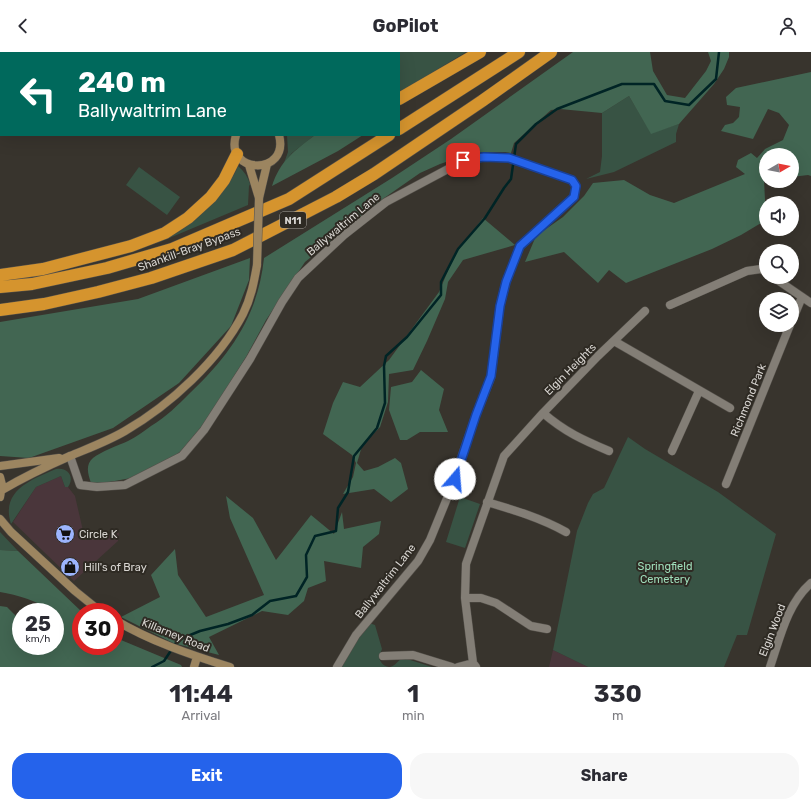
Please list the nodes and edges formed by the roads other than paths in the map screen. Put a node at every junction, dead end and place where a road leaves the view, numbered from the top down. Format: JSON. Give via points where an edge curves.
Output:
{"nodes":[{"id":1,"x":480,"y":52,"type":"edge"},
{"id":2,"x":519,"y":52,"type":"edge"},
{"id":3,"x":551,"y":52,"type":"edge"},
{"id":4,"x":561,"y":52,"type":"edge"},
{"id":5,"x":400,"y":98,"type":"edge"},
{"id":6,"x":470,"y":109,"type":"junction"},
{"id":7,"x":400,"y":128,"type":"edge"},
{"id":8,"x":235,"y":136,"type":"edge"},
{"id":9,"x":279,"y":136,"type":"edge"},
{"id":10,"x":387,"y":136,"type":"edge"},
{"id":11,"x":237,"y":154,"type":"junction"},
{"id":12,"x":267,"y":164,"type":"junction"},
{"id":13,"x":249,"y":165,"type":"junction"},
{"id":14,"x":259,"y":198,"type":"junction"},
{"id":15,"x":759,"y":269,"type":"edge"},
{"id":16,"x":0,"y":275,"type":"edge"},
{"id":17,"x":783,"y":284,"type":"edge"},
{"id":18,"x":0,"y":287,"type":"edge"},
{"id":19,"x":802,"y":297,"type":"junction"},
{"id":20,"x":811,"y":303,"type":"edge"},
{"id":21,"x":799,"y":304,"type":"edge"},
{"id":22,"x":670,"y":305,"type":"dead end"},
{"id":23,"x":0,"y":310,"type":"edge"},
{"id":24,"x":645,"y":311,"type":"dead end"},
{"id":25,"x":787,"y":332,"type":"edge"},
{"id":26,"x":614,"y":341,"type":"junction"},
{"id":27,"x":699,"y":391,"type":"junction"},
{"id":28,"x":730,"y":408,"type":"dead end"},
{"id":29,"x":543,"y":413,"type":"junction"},
{"id":30,"x":610,"y":451,"type":"dead end"},
{"id":31,"x":672,"y":451,"type":"dead end"},
{"id":32,"x":70,"y":456,"type":"junction"},
{"id":33,"x":0,"y":466,"type":"edge"},
{"id":34,"x":0,"y":478,"type":"edge"},
{"id":35,"x":726,"y":484,"type":"dead end"},
{"id":36,"x":1,"y":494,"type":"edge"},
{"id":37,"x":487,"y":502,"type":"junction"},
{"id":38,"x":0,"y":519,"type":"edge"},
{"id":39,"x":566,"y":532,"type":"dead end"},
{"id":40,"x":811,"y":583,"type":"edge"},
{"id":41,"x":465,"y":598,"type":"junction"},
{"id":42,"x":90,"y":603,"type":"edge"},
{"id":43,"x":124,"y":626,"type":"edge"},
{"id":44,"x":547,"y":629,"type":"dead end"},
{"id":45,"x":382,"y":656,"type":"dead end"},
{"id":46,"x":197,"y":657,"type":"junction"},
{"id":47,"x":475,"y":665,"type":"edge"},
{"id":48,"x":194,"y":667,"type":"edge"},
{"id":49,"x":230,"y":667,"type":"edge"},
{"id":50,"x":337,"y":667,"type":"edge"},
{"id":51,"x":452,"y":667,"type":"edge"},
{"id":52,"x":458,"y":667,"type":"edge"},
{"id":53,"x":770,"y":667,"type":"edge"}],
"edges":[{"from":1,"to":5,"type":"highway"},
{"from":2,"to":7,"type":"highway"},
{"from":3,"to":6,"type":"highway","name":"Shankill-Bray Bypass","number":"N11"},
{"from":4,"to":6,"type":"highway","number":"N11","via":[[497,97]]},
{"from":6,"to":23,"type":"highway","name":"Shankill-Bray Bypass","number":"N11","via":[[336,198],[233,250],[151,278],[98,292],[44,304]]},
{"from":8,"to":11,"type":"main road","via":[[234,146]]},
{"from":9,"to":12,"type":"main road","via":[[279,150]]},
{"from":10,"to":18,"type":"highway","name":"Shankill-Bray Bypass","number":"N11","via":[[289,199],[172,250],[107,268],[32,284]]},
{"from":11,"to":13,"type":"main road"},
{"from":11,"to":16,"type":"highway","via":[[224,180],[211,197],[188,218],[165,233],[132,246],[43,269]]},
{"from":12,"to":13,"type":"main road"},
{"from":12,"to":14,"type":"main road"},
{"from":13,"to":14,"type":"main road"},
{"from":14,"to":32,"type":"main road","bridge":true,"via":[[257,265],[252,291],[231,333],[195,376],[154,411],[125,431]]},
{"from":15,"to":22,"type":"street","via":[[747,271]]},
{"from":17,"to":19,"type":"street"},
{"from":19,"to":20,"type":"street"},
{"from":19,"to":21,"type":"street"},
{"from":24,"to":26,"type":"street","name":"Elgin Heights"},
{"from":25,"to":35,"type":"street","name":"Richmond Park"},
{"from":26,"to":27,"type":"street"},
{"from":26,"to":29,"type":"street","name":"Elgin Heights"},
{"from":27,"to":28,"type":"street"},
{"from":27,"to":31,"type":"street"},
{"from":29,"to":30,"type":"street","via":[[576,437]]},
{"from":29,"to":37,"type":"street","name":"Elgin Heights","via":[[504,456]]},
{"from":32,"to":33,"type":"main road"},
{"from":32,"to":36,"type":"main road","via":[[27,475]]},
{"from":32,"to":50,"type":"street","name":"Ballywaltrim Lane","via":[[80,485],[97,487],[126,485],[182,456],[204,430],[298,278],[375,210],[413,186],[463,160],[484,157],[509,158],[572,180],[576,186],[574,197],[520,246],[500,306],[491,376],[430,540],[418,561],[356,635]]},
{"from":34,"to":36,"type":"main road"},
{"from":37,"to":39,"type":"street","via":[[546,522]]},
{"from":37,"to":41,"type":"street","name":"Elgin Heights","via":[[466,564]]},
{"from":38,"to":42,"type":"main road","via":[[11,532]]},
{"from":40,"to":53,"type":"street","name":"Elgin Wood","via":[[794,602]]},
{"from":41,"to":44,"type":"street","via":[[481,598],[496,603],[531,626]]},
{"from":41,"to":47,"type":"street","name":"Elgin Heights"},
{"from":43,"to":46,"type":"main road","name":"Killarney Road"},
{"from":45,"to":51,"type":"street","via":[[413,655]]},
{"from":46,"to":48,"type":"main road"},
{"from":46,"to":49,"type":"main road","name":"Killarney Road"},
{"from":47,"to":52,"type":"street","name":"Elgin Heights"}]}
